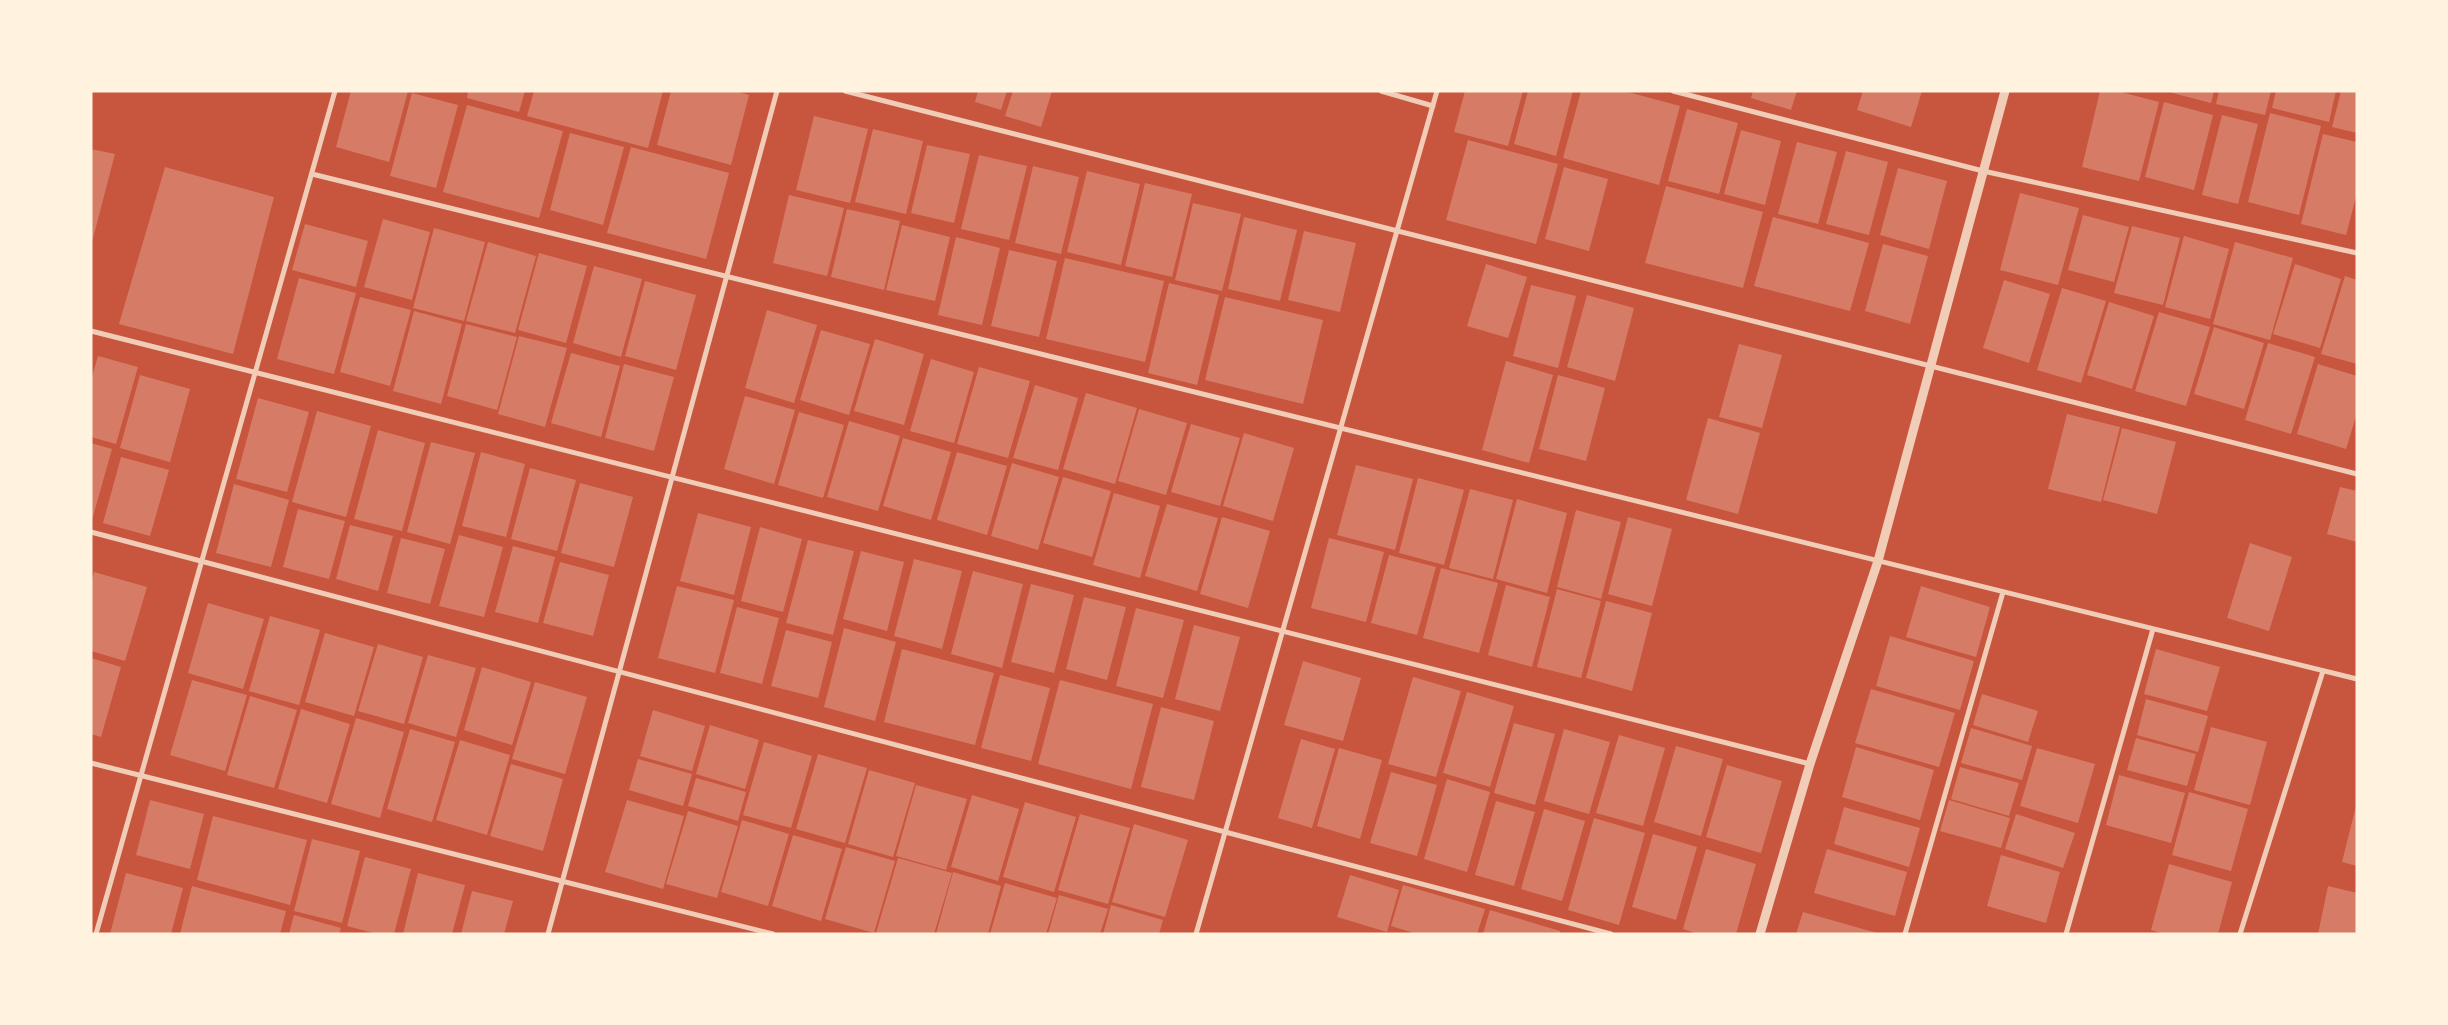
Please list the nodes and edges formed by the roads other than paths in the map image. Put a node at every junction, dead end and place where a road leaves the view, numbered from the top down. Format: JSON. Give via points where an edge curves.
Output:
{"nodes":[{"id":1,"x":335,"y":91,"type":"edge"},
{"id":2,"x":777,"y":91,"type":"edge"},
{"id":3,"x":845,"y":91,"type":"edge"},
{"id":4,"x":1381,"y":91,"type":"edge"},
{"id":5,"x":1437,"y":91,"type":"edge"},
{"id":6,"x":1673,"y":91,"type":"edge"},
{"id":7,"x":2005,"y":91,"type":"edge"},
{"id":8,"x":1433,"y":106,"type":"junction"},
{"id":9,"x":1983,"y":171,"type":"junction"},
{"id":10,"x":312,"y":174,"type":"junction"},
{"id":11,"x":1397,"y":231,"type":"junction"},
{"id":12,"x":2357,"y":253,"type":"edge"},
{"id":13,"x":727,"y":276,"type":"junction"},
{"id":14,"x":91,"y":331,"type":"edge"},
{"id":15,"x":1931,"y":366,"type":"junction"},
{"id":16,"x":255,"y":372,"type":"junction"},
{"id":17,"x":1340,"y":428,"type":"junction"},
{"id":18,"x":2357,"y":474,"type":"edge"},
{"id":19,"x":672,"y":478,"type":"junction"},
{"id":20,"x":91,"y":532,"type":"edge"},
{"id":21,"x":1878,"y":561,"type":"junction"},
{"id":22,"x":201,"y":562,"type":"junction"},
{"id":23,"x":2003,"y":592,"type":"junction"},
{"id":24,"x":2153,"y":629,"type":"junction"},
{"id":25,"x":1282,"y":631,"type":"junction"},
{"id":26,"x":2323,"y":671,"type":"junction"},
{"id":27,"x":619,"y":672,"type":"junction"},
{"id":28,"x":2357,"y":679,"type":"edge"},
{"id":29,"x":91,"y":762,"type":"edge"},
{"id":30,"x":1810,"y":764,"type":"junction"},
{"id":31,"x":141,"y":775,"type":"junction"},
{"id":32,"x":1225,"y":832,"type":"junction"},
{"id":33,"x":562,"y":881,"type":"junction"},
{"id":34,"x":96,"y":934,"type":"edge"},
{"id":35,"x":548,"y":934,"type":"edge"},
{"id":36,"x":773,"y":934,"type":"edge"},
{"id":37,"x":1196,"y":934,"type":"edge"},
{"id":38,"x":1611,"y":934,"type":"edge"},
{"id":39,"x":1760,"y":934,"type":"edge"},
{"id":40,"x":1905,"y":934,"type":"edge"},
{"id":41,"x":2066,"y":934,"type":"edge"},
{"id":42,"x":2240,"y":934,"type":"edge"}],
"edges":[{"from":1,"to":10,"type":"street"},
{"from":2,"to":13,"type":"street"},
{"from":3,"to":11,"type":"street"},
{"from":4,"to":8,"type":"street"},
{"from":5,"to":8,"type":"street"},
{"from":6,"to":9,"type":"street"},
{"from":7,"to":9,"type":"street"},
{"from":8,"to":11,"type":"street"},
{"from":9,"to":12,"type":"street"},
{"from":9,"to":15,"type":"street"},
{"from":10,"to":13,"type":"street"},
{"from":10,"to":16,"type":"street"},
{"from":11,"to":15,"type":"street"},
{"from":11,"to":17,"type":"street"},
{"from":13,"to":17,"type":"street"},
{"from":13,"to":19,"type":"street"},
{"from":14,"to":16,"type":"street"},
{"from":15,"to":18,"type":"street"},
{"from":15,"to":21,"type":"street"},
{"from":16,"to":19,"type":"street"},
{"from":16,"to":22,"type":"street"},
{"from":17,"to":21,"type":"street"},
{"from":17,"to":25,"type":"street"},
{"from":19,"to":25,"type":"street"},
{"from":19,"to":27,"type":"street"},
{"from":20,"to":22,"type":"street"},
{"from":21,"to":23,"type":"street"},
{"from":21,"to":30,"type":"street"},
{"from":22,"to":27,"type":"street"},
{"from":22,"to":31,"type":"street"},
{"from":23,"to":24,"type":"street"},
{"from":23,"to":40,"type":"street"},
{"from":24,"to":26,"type":"street"},
{"from":24,"to":41,"type":"street"},
{"from":25,"to":30,"type":"street"},
{"from":25,"to":32,"type":"street"},
{"from":26,"to":28,"type":"street"},
{"from":26,"to":42,"type":"street"},
{"from":27,"to":32,"type":"street"},
{"from":27,"to":33,"type":"street"},
{"from":29,"to":31,"type":"street"},
{"from":30,"to":39,"type":"street"},
{"from":31,"to":33,"type":"street"},
{"from":31,"to":34,"type":"street"},
{"from":32,"to":37,"type":"street"},
{"from":32,"to":38,"type":"street"},
{"from":33,"to":35,"type":"street"},
{"from":33,"to":36,"type":"street"}]}
